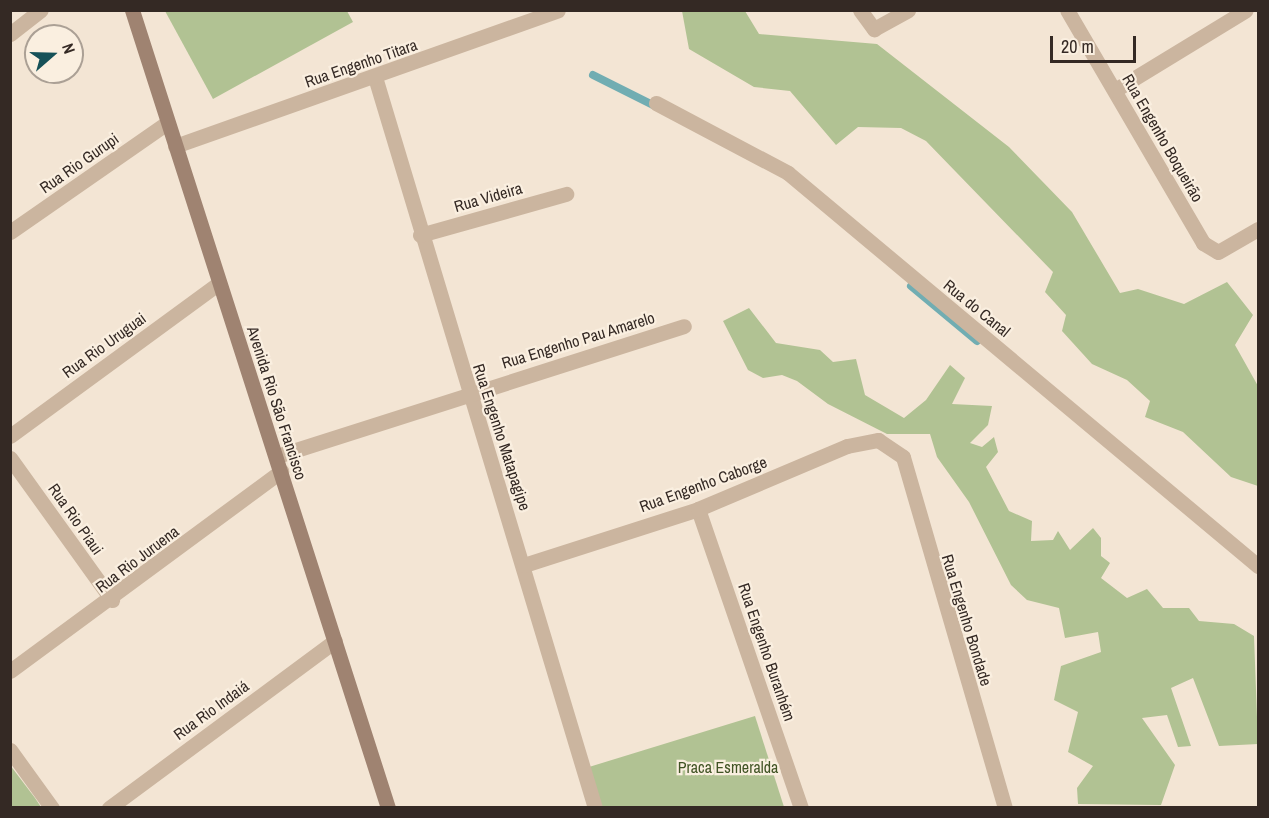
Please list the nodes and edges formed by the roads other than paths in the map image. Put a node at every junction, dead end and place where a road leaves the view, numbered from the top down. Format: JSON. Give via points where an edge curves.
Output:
{"nodes":[{"id":1,"x":41,"y":10,"type":"edge"},
{"id":2,"x":132,"y":10,"type":"edge"},
{"id":3,"x":558,"y":10,"type":"edge"},
{"id":4,"x":860,"y":10,"type":"edge"},
{"id":5,"x":908,"y":10,"type":"edge"},
{"id":6,"x":1067,"y":10,"type":"edge"},
{"id":7,"x":1246,"y":10,"type":"edge"},
{"id":8,"x":10,"y":34,"type":"edge"},
{"id":9,"x":375,"y":77,"type":"junction"},
{"id":10,"x":1115,"y":90,"type":"junction"},
{"id":11,"x":656,"y":103,"type":"dead end"},
{"id":12,"x":167,"y":123,"type":"junction"},
{"id":13,"x":175,"y":146,"type":"junction"},
{"id":14,"x":566,"y":194,"type":"dead end"},
{"id":15,"x":1258,"y":229,"type":"edge"},
{"id":16,"x":10,"y":232,"type":"edge"},
{"id":17,"x":420,"y":235,"type":"junction"},
{"id":18,"x":219,"y":283,"type":"junction"},
{"id":19,"x":684,"y":326,"type":"dead end"},
{"id":20,"x":468,"y":393,"type":"junction"},
{"id":21,"x":10,"y":436,"type":"edge"},
{"id":22,"x":892,"y":447,"type":"joint"},
{"id":23,"x":10,"y":458,"type":"edge"},
{"id":24,"x":279,"y":464,"type":"junction"},
{"id":25,"x":698,"y":509,"type":"junction"},
{"id":26,"x":524,"y":565,"type":"junction"},
{"id":27,"x":1258,"y":566,"type":"edge"},
{"id":28,"x":112,"y":600,"type":"junction"},
{"id":29,"x":335,"y":641,"type":"junction"},
{"id":30,"x":10,"y":671,"type":"edge"},
{"id":31,"x":10,"y":750,"type":"edge"},
{"id":32,"x":52,"y":807,"type":"edge"},
{"id":33,"x":109,"y":807,"type":"edge"},
{"id":34,"x":388,"y":807,"type":"edge"},
{"id":35,"x":595,"y":807,"type":"edge"},
{"id":36,"x":801,"y":807,"type":"edge"},
{"id":37,"x":1005,"y":807,"type":"edge"}],
"edges":[{"from":1,"to":8,"type":"street"},
{"from":2,"to":12,"type":"main road","name":"Avenida Rio São Francisco"},
{"from":3,"to":9,"type":"street","name":"Rua Engenho Titara"},
{"from":4,"to":5,"type":"street","via":[[874,28]]},
{"from":6,"to":10,"type":"street","name":"Rua Engenho Boqueirão"},
{"from":7,"to":10,"type":"street"},
{"from":9,"to":13,"type":"street","name":"Rua Engenho Titara"},
{"from":9,"to":17,"type":"street","name":"Rua Engenho Matapagipe"},
{"from":10,"to":15,"type":"street","name":"Rua Engenho Boqueirão","via":[[1194,230],[1213,249],[1218,252]]},
{"from":11,"to":27,"type":"street","name":"Rua do Canal","via":[[788,173]]},
{"from":12,"to":13,"type":"main road","name":"Avenida Rio São Francisco"},
{"from":12,"to":16,"type":"street","name":"Rua Rio Gurupi"},
{"from":13,"to":18,"type":"main road","name":"Avenida Rio São Francisco"},
{"from":14,"to":17,"type":"street","name":"Rua Videira"},
{"from":17,"to":20,"type":"street","name":"Rua Engenho Matapagipe"},
{"from":18,"to":21,"type":"street","name":"Rua Rio Uruguai"},
{"from":18,"to":24,"type":"main road","name":"Avenida Rio São Francisco"},
{"from":19,"to":20,"type":"street","name":"Rua Engenho Pau Amarelo"},
{"from":20,"to":24,"type":"street","name":"Rua Engenho Pau Amarelo"},
{"from":20,"to":26,"type":"street","name":"Rua Engenho Matapagipe"},
{"from":22,"to":25,"type":"street","name":"Rua Engenho Caborge","via":[[878,440],[848,446]]},
{"from":22,"to":37,"type":"street","name":"Rua Engenho Bondade","via":[[903,457]]},
{"from":23,"to":28,"type":"street","name":"Rua Rio Piaui"},
{"from":24,"to":28,"type":"street","name":"Rua Rio Juruena"},
{"from":24,"to":29,"type":"main road","name":"Avenida Rio São Francisco"},
{"from":25,"to":26,"type":"street","name":"Rua Engenho Caborge"},
{"from":25,"to":36,"type":"street","name":"Rua Engenho Buranhém"},
{"from":26,"to":35,"type":"street","name":"Rua Engenho Matapagipe"},
{"from":28,"to":30,"type":"street","name":"Rua Rio Juruena"},
{"from":29,"to":33,"type":"street","name":"Rua Rio Indaiá"},
{"from":29,"to":34,"type":"main road","name":"Avenida Rio São Francisco"},
{"from":31,"to":32,"type":"street"}]}
